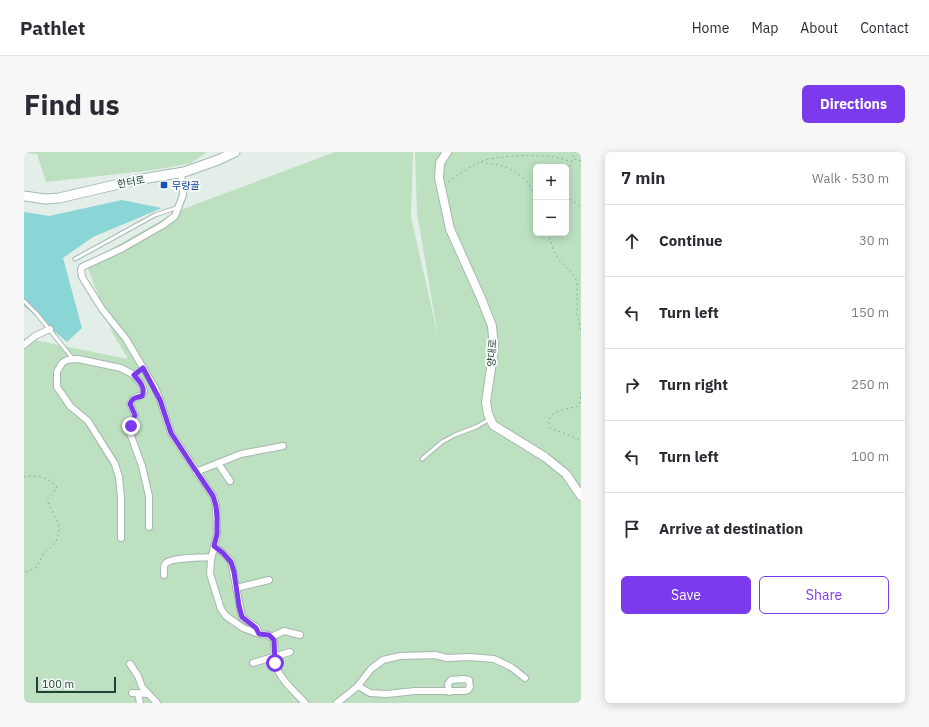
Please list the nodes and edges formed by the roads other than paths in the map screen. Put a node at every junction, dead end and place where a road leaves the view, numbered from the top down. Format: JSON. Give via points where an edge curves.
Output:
{"nodes":[{"id":1,"x":235,"y":152,"type":"edge"},
{"id":2,"x":446,"y":152,"type":"edge"},
{"id":3,"x":181,"y":172,"type":"junction"},
{"id":4,"x":24,"y":196,"type":"edge"},
{"id":5,"x":179,"y":207,"type":"junction"},
{"id":6,"x":75,"y":259,"type":"dead end"},
{"id":7,"x":24,"y":301,"type":"edge"},
{"id":8,"x":50,"y":329,"type":"junction"},
{"id":9,"x":24,"y":345,"type":"edge"},
{"id":10,"x":74,"y":359,"type":"junction"},
{"id":11,"x":143,"y":368,"type":"junction"},
{"id":12,"x":134,"y":375,"type":"junction"},
{"id":13,"x":490,"y":419,"type":"junction"},
{"id":14,"x":283,"y":446,"type":"dead end"},
{"id":15,"x":422,"y":459,"type":"dead end"},
{"id":16,"x":218,"y":463,"type":"junction"},
{"id":17,"x":196,"y":472,"type":"junction"},
{"id":18,"x":230,"y":481,"type":"dead end"},
{"id":19,"x":581,"y":496,"type":"edge"},
{"id":20,"x":149,"y":527,"type":"dead end"},
{"id":21,"x":122,"y":538,"type":"dead end"},
{"id":22,"x":214,"y":546,"type":"junction"},
{"id":23,"x":211,"y":557,"type":"junction"},
{"id":24,"x":164,"y":575,"type":"dead end"},
{"id":25,"x":269,"y":580,"type":"dead end"},
{"id":26,"x":236,"y":588,"type":"junction"},
{"id":27,"x":259,"y":634,"type":"junction"},
{"id":28,"x":300,"y":635,"type":"dead end"},
{"id":29,"x":271,"y":637,"type":"junction"},
{"id":30,"x":290,"y":652,"type":"dead end"},
{"id":31,"x":275,"y":657,"type":"junction"},
{"id":32,"x":253,"y":662,"type":"dead end"},
{"id":33,"x":130,"y":664,"type":"dead end"},
{"id":34,"x":525,"y":678,"type":"dead end"},
{"id":35,"x":358,"y":686,"type":"junction"},
{"id":36,"x":449,"y":692,"type":"dead end"},
{"id":37,"x":132,"y":693,"type":"dead end"},
{"id":38,"x":138,"y":693,"type":"junction"},
{"id":39,"x":148,"y":694,"type":"junction"},
{"id":40,"x":140,"y":703,"type":"edge"},
{"id":41,"x":156,"y":703,"type":"edge"},
{"id":42,"x":305,"y":703,"type":"edge"},
{"id":43,"x":337,"y":703,"type":"edge"}],
"edges":[{"from":1,"to":3,"type":"main road","name":"한터로"},
{"from":2,"to":13,"type":"street","name":"양대로","via":[[440,163],[439,178],[450,229],[492,326],[494,348],[486,402]]},
{"from":3,"to":4,"type":"main road","name":"한터로","via":[[59,198]]},
{"from":3,"to":5,"type":"street","via":[[183,195]]},
{"from":5,"to":6,"type":"lane","via":[[155,215]]},
{"from":5,"to":11,"type":"street","via":[[174,216],[163,225],[82,267],[81,270],[82,277],[102,309],[126,339]]},
{"from":7,"to":8,"type":"lane"},
{"from":8,"to":9,"type":"street"},
{"from":8,"to":10,"type":"lane"},
{"from":10,"to":12,"type":"street","via":[[121,368]]},
{"from":10,"to":21,"type":"street","via":[[62,363],[57,372],[57,387],[70,406],[88,421],[115,464],[120,478]]},
{"from":11,"to":12,"type":"street"},
{"from":11,"to":17,"type":"street","via":[[160,400],[171,433]]},
{"from":12,"to":20,"type":"street","via":[[144,391],[142,396],[131,401],[135,415],[130,433],[149,496]]},
{"from":13,"to":15,"type":"lane","via":[[442,442]]},
{"from":13,"to":19,"type":"street","via":[[493,425],[545,457],[566,474]]},
{"from":14,"to":16,"type":"street","via":[[240,454]]},
{"from":16,"to":17,"type":"street"},
{"from":16,"to":18,"type":"street"},
{"from":17,"to":22,"type":"street","via":[[213,496],[216,506],[217,534]]},
{"from":22,"to":23,"type":"street"},
{"from":22,"to":26,"type":"street","via":[[231,562]]},
{"from":23,"to":24,"type":"street","via":[[167,562],[164,566]]},
{"from":23,"to":27,"type":"street","via":[[210,574],[221,609],[226,616],[243,628]]},
{"from":25,"to":26,"type":"street"},
{"from":26,"to":27,"type":"street","via":[[242,617],[256,628]]},
{"from":27,"to":29,"type":"street"},
{"from":28,"to":29,"type":"street","via":[[284,631]]},
{"from":29,"to":31,"type":"street","via":[[274,640]]},
{"from":30,"to":31,"type":"street"},
{"from":31,"to":32,"type":"street"},
{"from":31,"to":42,"type":"street","via":[[278,670]]},
{"from":33,"to":39,"type":"street"},
{"from":34,"to":35,"type":"street","via":[[511,667],[494,659],[447,658],[435,655],[400,656],[383,660],[371,669]]},
{"from":35,"to":36,"type":"street","via":[[370,693],[382,694],[415,691]]},
{"from":35,"to":43,"type":"street"},
{"from":37,"to":38,"type":"street"},
{"from":38,"to":39,"type":"street"},
{"from":38,"to":40,"type":"street"},
{"from":39,"to":41,"type":"street"}]}
